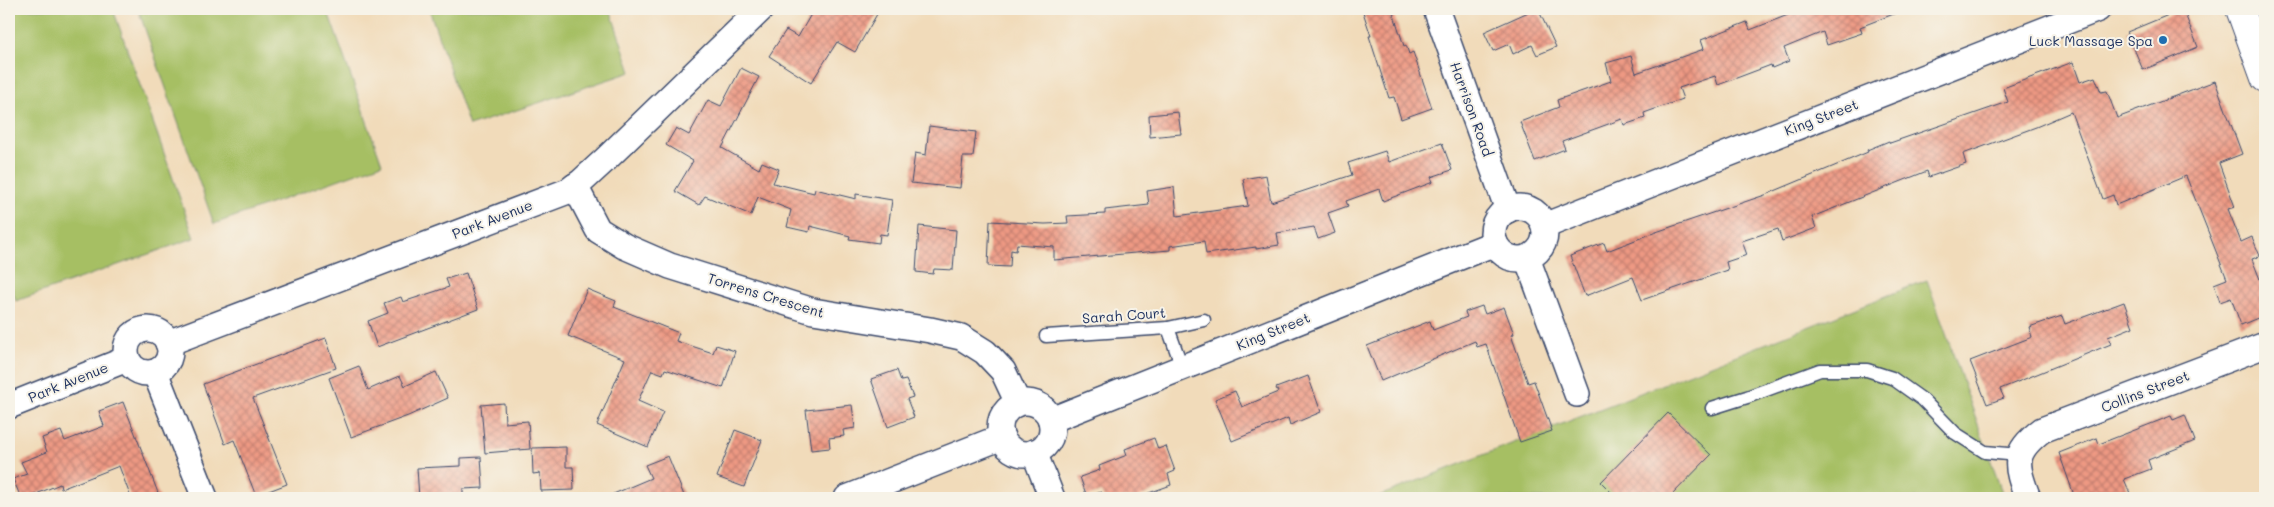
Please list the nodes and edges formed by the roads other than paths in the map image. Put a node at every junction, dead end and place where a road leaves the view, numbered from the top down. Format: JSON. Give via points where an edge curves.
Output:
{"nodes":[{"id":1,"x":761,"y":9,"type":"edge"},
{"id":2,"x":1436,"y":9,"type":"edge"},
{"id":3,"x":2098,"y":9,"type":"edge"},
{"id":4,"x":2240,"y":9,"type":"edge"},
{"id":5,"x":2265,"y":78,"type":"edge"},
{"id":6,"x":575,"y":186,"type":"junction"},
{"id":7,"x":1508,"y":210,"type":"junction"},
{"id":8,"x":1544,"y":226,"type":"junction"},
{"id":9,"x":1495,"y":243,"type":"junction"},
{"id":10,"x":1527,"y":258,"type":"junction"},
{"id":11,"x":1204,"y":320,"type":"dead end"},
{"id":12,"x":1168,"y":328,"type":"junction"},
{"id":13,"x":1046,"y":336,"type":"dead end"},
{"id":14,"x":168,"y":343,"type":"junction"},
{"id":15,"x":2265,"y":345,"type":"edge"},
{"id":16,"x":127,"y":359,"type":"junction"},
{"id":17,"x":1182,"y":367,"type":"junction"},
{"id":18,"x":156,"y":372,"type":"junction"},
{"id":19,"x":1577,"y":394,"type":"dead end"},
{"id":20,"x":1018,"y":403,"type":"junction"},
{"id":21,"x":9,"y":406,"type":"edge"},
{"id":22,"x":1712,"y":408,"type":"dead end"},
{"id":23,"x":1051,"y":420,"type":"junction"},
{"id":24,"x":1002,"y":437,"type":"junction"},
{"id":25,"x":2023,"y":448,"type":"junction"},
{"id":26,"x":1034,"y":452,"type":"junction"},
{"id":27,"x":205,"y":498,"type":"edge"},
{"id":28,"x":847,"y":498,"type":"edge"},
{"id":29,"x":1052,"y":498,"type":"edge"},
{"id":30,"x":2028,"y":498,"type":"edge"}],
"edges":[{"from":1,"to":6,"type":"street","name":"Park Avenue"},
{"from":2,"to":7,"type":"street","name":"Harrison Road"},
{"from":3,"to":8,"type":"street","name":"King Street"},
{"from":4,"to":5,"type":"main road"},
{"from":6,"to":14,"type":"street","name":"Park Avenue"},
{"from":6,"to":20,"type":"street","name":"Torrens Crescent","via":[[598,230],[624,246],[670,266],[813,311],[961,337],[985,352],[1002,371]]},
{"from":7,"to":8,"type":"street","via":[[1528,209],[1538,215]]},
{"from":7,"to":9,"type":"street","via":[[1495,223]]},
{"from":8,"to":10,"type":"street","via":[[1540,249]]},
{"from":9,"to":10,"type":"street","via":[[1506,256]]},
{"from":9,"to":17,"type":"street","name":"King Street"},
{"from":10,"to":19,"type":"street"},
{"from":11,"to":12,"type":"lane","name":"Sarah Court"},
{"from":12,"to":13,"type":"lane","name":"Sarah Court"},
{"from":12,"to":17,"type":"lane"},
{"from":14,"to":16,"type":"street","via":[[157,331],[140,330],[128,342]]},
{"from":14,"to":18,"type":"street","via":[[169,357]]},
{"from":15,"to":25,"type":"street","name":"Collins Street","via":[[2042,430]]},
{"from":16,"to":18,"type":"street","via":[[141,372]]},
{"from":16,"to":21,"type":"street","name":"Park Avenue"},
{"from":17,"to":23,"type":"street","name":"King Street"},
{"from":18,"to":27,"type":"street"},
{"from":20,"to":23,"type":"street","via":[[1035,403],[1045,409]]},
{"from":20,"to":24,"type":"street","via":[[1003,418]]},
{"from":22,"to":25,"type":"lane","via":[[1820,370],[1867,370],[1892,378],[1923,400],[1955,433],[1985,452]]},
{"from":23,"to":26,"type":"street","via":[[1052,431],[1047,443]]},
{"from":24,"to":26,"type":"street","via":[[1014,450],[1023,454]]},
{"from":24,"to":28,"type":"street"},
{"from":25,"to":30,"type":"street","via":[[2018,471]]},
{"from":26,"to":29,"type":"street"}]}
